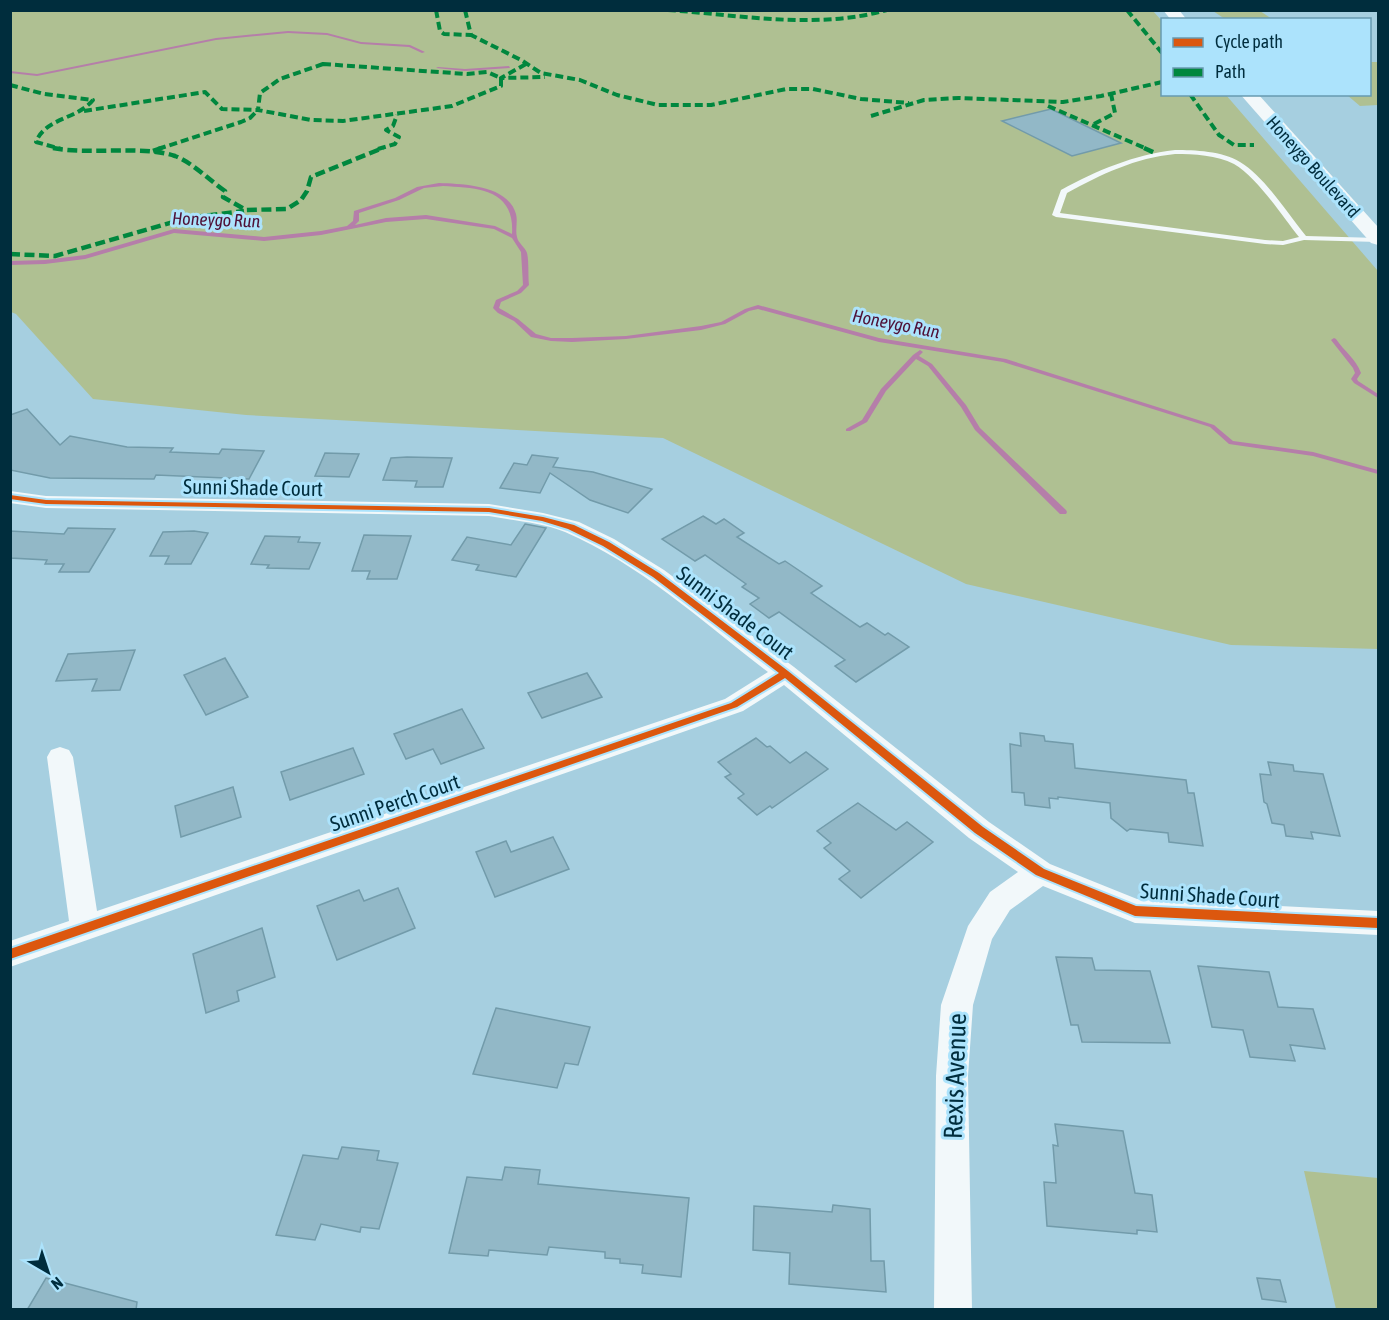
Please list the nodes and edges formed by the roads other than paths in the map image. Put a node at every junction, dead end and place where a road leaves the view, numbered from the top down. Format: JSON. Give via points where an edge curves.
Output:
{"nodes":[{"id":1,"x":1250,"y":96,"type":"edge"},
{"id":2,"x":1304,"y":237,"type":"junction"},
{"id":3,"x":1378,"y":240,"type":"edge"},
{"id":4,"x":10,"y":497,"type":"edge"},
{"id":5,"x":785,"y":673,"type":"junction"},
{"id":6,"x":60,"y":757,"type":"dead end"},
{"id":7,"x":1040,"y":872,"type":"junction"},
{"id":8,"x":1378,"y":923,"type":"edge"},
{"id":9,"x":85,"y":928,"type":"junction"},
{"id":10,"x":10,"y":954,"type":"edge"},
{"id":11,"x":952,"y":1310,"type":"edge"}],
"edges":[{"from":1,"to":3,"type":"main road","name":"Honeygo Boulevard"},
{"from":2,"to":2,"type":"lane","via":[[1239,163],[1202,152],[1164,152],[1128,160],[1064,192],[1056,215],[1265,242],[1283,243]]},
{"from":2,"to":3,"type":"lane"},
{"from":4,"to":5,"type":"street","name":"Sunni Shade Court","via":[[46,501],[489,510],[543,519],[571,527],[628,557]]},
{"from":5,"to":7,"type":"street","name":"Sunni Shade Court","via":[[979,830]]},
{"from":5,"to":9,"type":"street","name":"Sunni Perch Court","via":[[734,705]]},
{"from":6,"to":9,"type":"street"},
{"from":7,"to":8,"type":"street","name":"Sunni Shade Court","via":[[1135,911]]},
{"from":7,"to":11,"type":"street","name":"Rexis Avenue","via":[[1000,901],[978,935],[957,1005],[952,1076]]},
{"from":9,"to":10,"type":"street","name":"Sunni Perch Court"}]}
